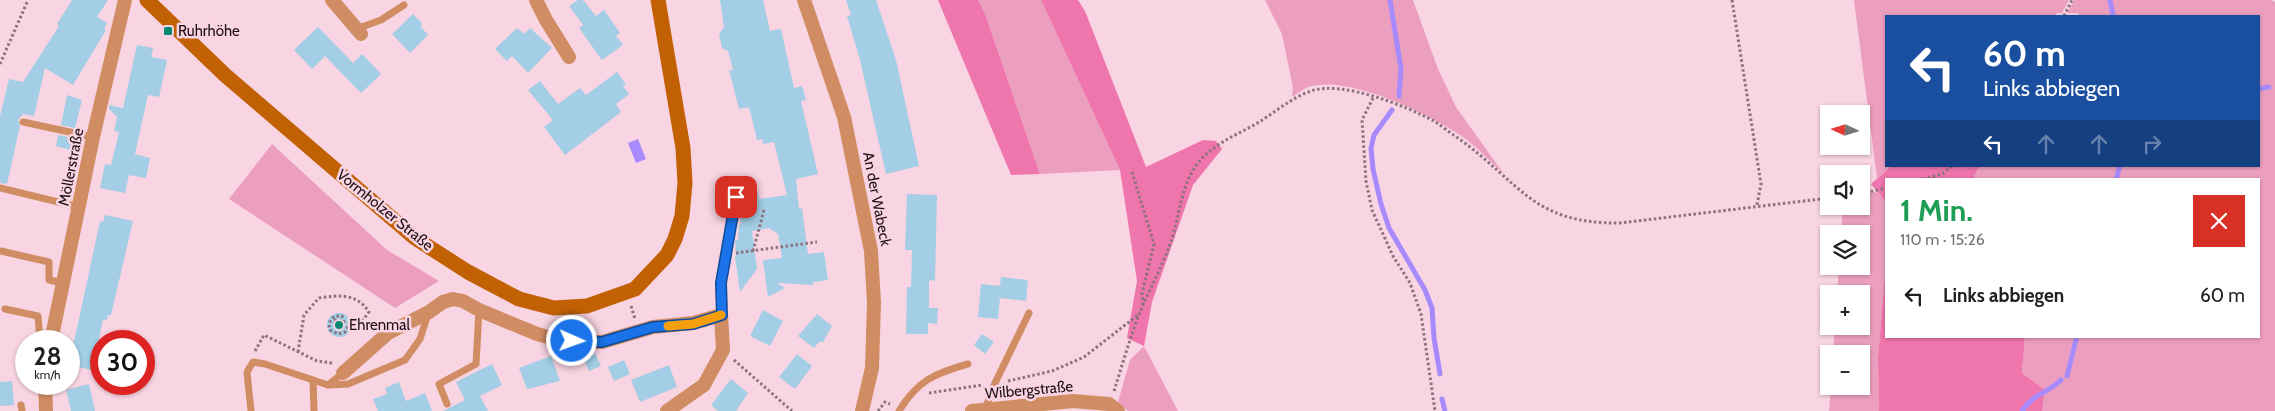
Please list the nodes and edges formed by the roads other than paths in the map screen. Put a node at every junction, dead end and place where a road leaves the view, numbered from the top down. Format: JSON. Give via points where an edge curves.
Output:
{"nodes":[{"id":1,"x":126,"y":0,"type":"edge"},
{"id":2,"x":147,"y":0,"type":"edge"},
{"id":3,"x":332,"y":0,"type":"edge"},
{"id":4,"x":536,"y":0,"type":"edge"},
{"id":5,"x":658,"y":0,"type":"edge"},
{"id":6,"x":804,"y":0,"type":"edge"},
{"id":7,"x":404,"y":5,"type":"dead end"},
{"id":8,"x":359,"y":32,"type":"joint"},
{"id":9,"x":569,"y":57,"type":"dead end"},
{"id":10,"x":23,"y":122,"type":"dead end"},
{"id":11,"x":93,"y":137,"type":"junction"},
{"id":12,"x":0,"y":188,"type":"edge"},
{"id":13,"x":736,"y":197,"type":"dead end"},
{"id":14,"x":79,"y":207,"type":"junction"},
{"id":15,"x":1,"y":251,"type":"dead end"},
{"id":16,"x":63,"y":283,"type":"junction"},
{"id":17,"x":6,"y":309,"type":"dead end"},
{"id":18,"x":479,"y":310,"type":"junction"},
{"id":19,"x":429,"y":312,"type":"junction"},
{"id":20,"x":1029,"y":314,"type":"dead end"},
{"id":21,"x":722,"y":315,"type":"junction"},
{"id":22,"x":39,"y":330,"type":"edge"},
{"id":23,"x":53,"y":330,"type":"edge"},
{"id":24,"x":968,"y":364,"type":"dead end"},
{"id":25,"x":348,"y":369,"type":"joint"},
{"id":26,"x":313,"y":380,"type":"junction"},
{"id":27,"x":328,"y":385,"type":"junction"},
{"id":28,"x":45,"y":395,"type":"edge"},
{"id":29,"x":447,"y":404,"type":"dead end"},
{"id":30,"x":1113,"y":408,"type":"edge"},
{"id":31,"x":978,"y":410,"type":"edge"},
{"id":32,"x":46,"y":411,"type":"edge"},
{"id":33,"x":251,"y":411,"type":"edge"},
{"id":34,"x":314,"y":411,"type":"edge"},
{"id":35,"x":667,"y":411,"type":"edge"},
{"id":36,"x":862,"y":411,"type":"edge"},
{"id":37,"x":899,"y":411,"type":"edge"}],
"edges":[{"from":1,"to":11,"type":"street","name":"Möllerstraße"},
{"from":2,"to":5,"type":"main road","name":"Vormholzer Straße","via":[[225,75],[415,238],[468,272],[519,299],[554,308],[587,306],[635,288],[667,255],[682,216],[685,183],[683,148]]},
{"from":3,"to":8,"type":"street"},
{"from":4,"to":9,"type":"street"},
{"from":6,"to":36,"type":"street","name":"An der Wabeck","via":[[844,117],[871,251],[874,303],[872,368]]},
{"from":7,"to":8,"type":"lane"},
{"from":10,"to":11,"type":"lane"},
{"from":11,"to":14,"type":"street","name":"Möllerstraße"},
{"from":12,"to":14,"type":"lane"},
{"from":13,"to":21,"type":"lane","via":[[721,283]]},
{"from":14,"to":16,"type":"street","name":"Möllerstraße"},
{"from":15,"to":16,"type":"lane","via":[[49,262],[49,280]]},
{"from":16,"to":23,"type":"street","name":"Möllerstraße"},
{"from":17,"to":22,"type":"lane","via":[[38,316]]},
{"from":18,"to":19,"type":"street","via":[[453,299]]},
{"from":18,"to":21,"type":"street","via":[[559,340],[602,342],[653,327],[693,324]]},
{"from":18,"to":29,"type":"lane","via":[[476,364],[438,384]]},
{"from":19,"to":25,"type":"street","via":[[388,333]]},
{"from":19,"to":27,"type":"lane","via":[[420,339],[406,360],[348,384]]},
{"from":20,"to":31,"type":"lane"},
{"from":21,"to":35,"type":"street","via":[[723,350],[704,385]]},
{"from":24,"to":37,"type":"lane","via":[[921,383]]},
{"from":25,"to":27,"type":"lane"},
{"from":26,"to":27,"type":"lane"},
{"from":26,"to":33,"type":"lane","via":[[253,362],[247,372]]},
{"from":26,"to":34,"type":"lane"},
{"from":28,"to":32,"type":"street"},
{"from":30,"to":31,"type":"street","name":"Wilbergstraße","via":[[1073,401]]}]}
